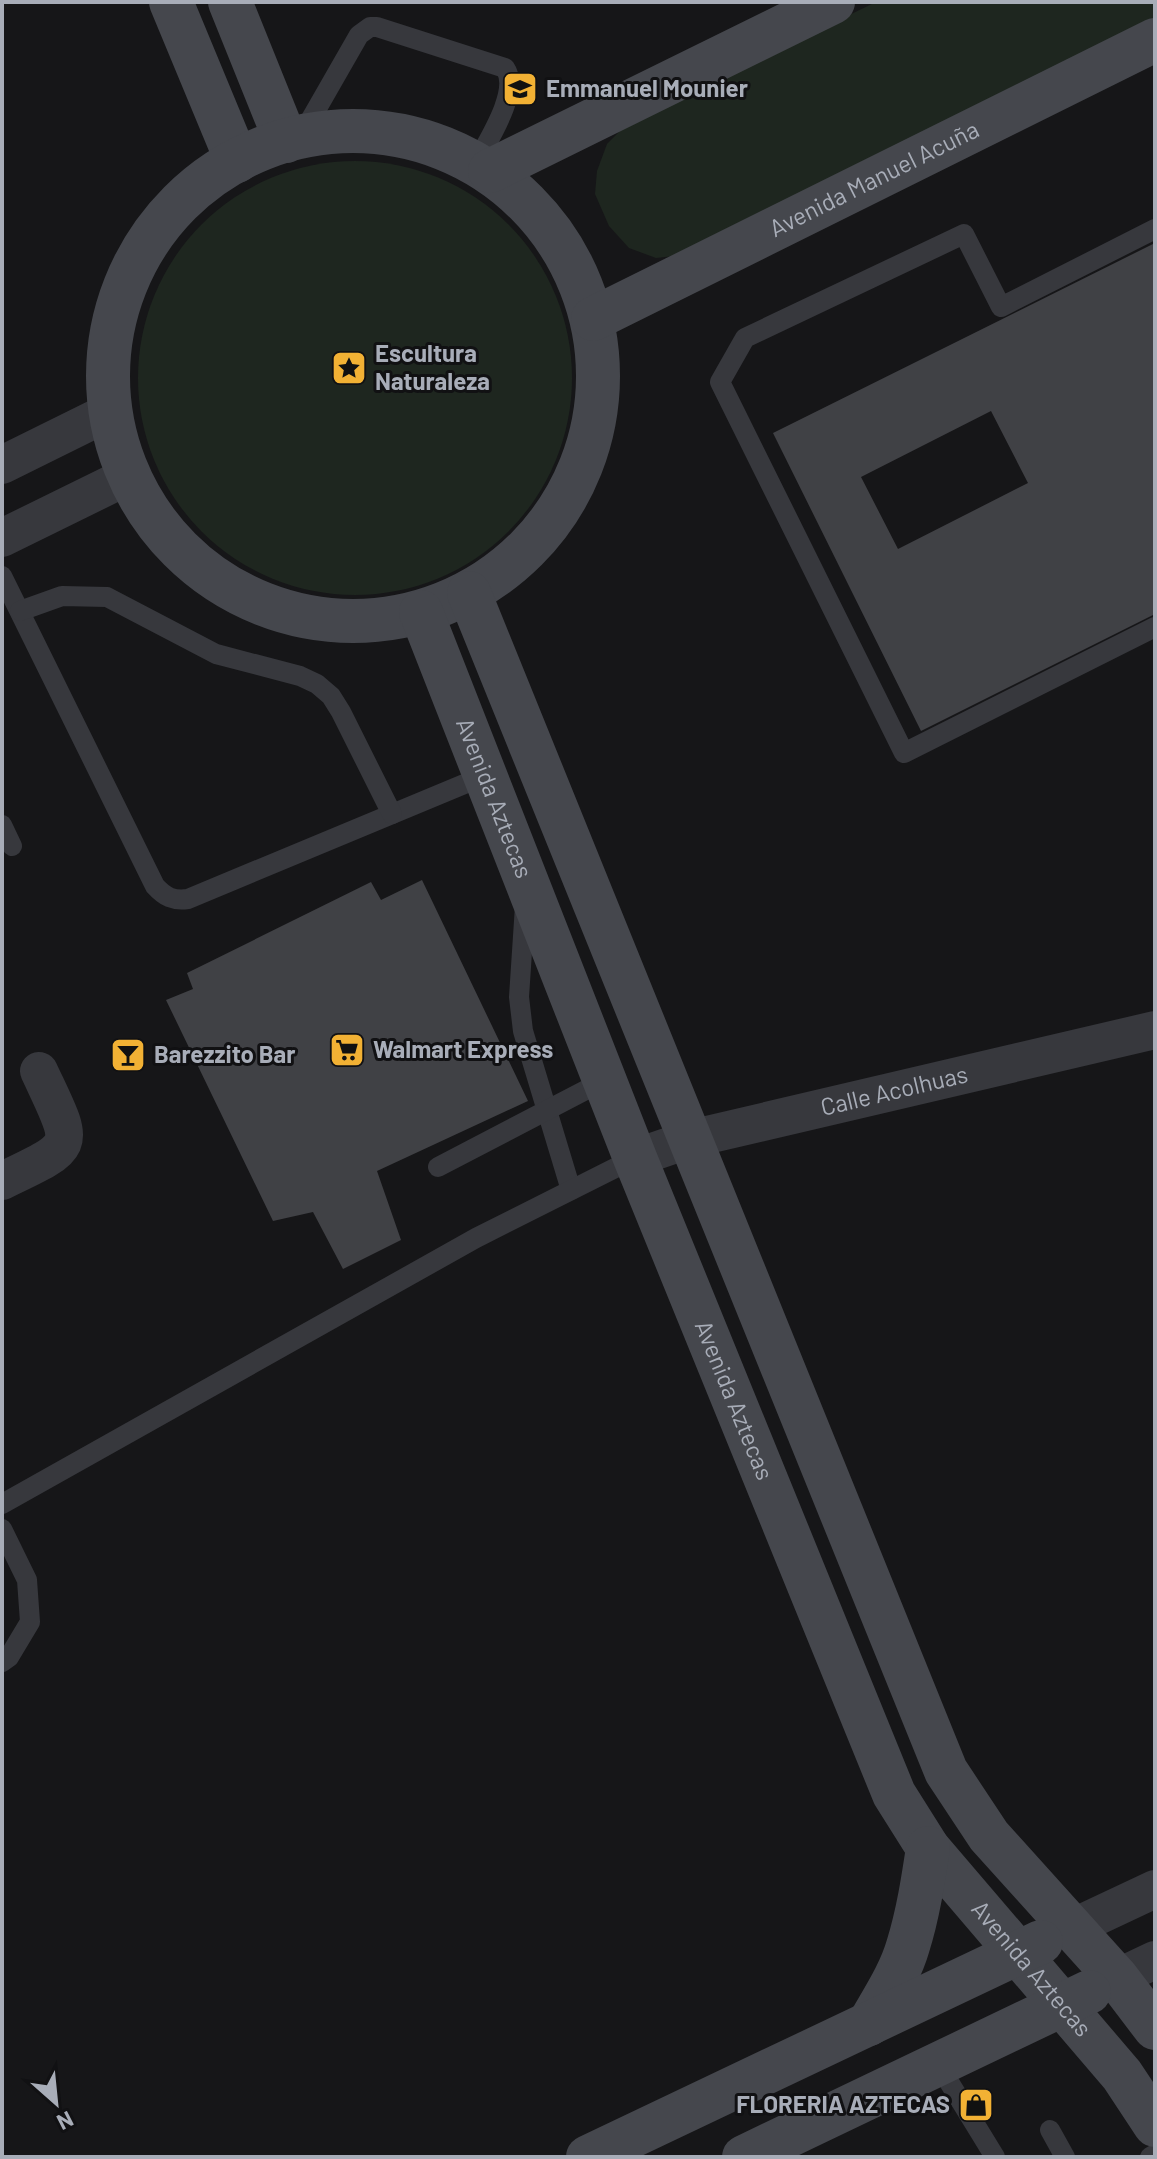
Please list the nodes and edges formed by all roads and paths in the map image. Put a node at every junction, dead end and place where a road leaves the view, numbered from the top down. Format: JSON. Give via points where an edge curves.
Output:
{"nodes":[{"id":1,"x":171,"y":2,"type":"edge"},
{"id":2,"x":230,"y":2,"type":"edge"},
{"id":3,"x":817,"y":6,"type":"edge"},
{"id":4,"x":1155,"y":40,"type":"edge"},
{"id":5,"x":293,"y":139,"type":"junction"},
{"id":6,"x":237,"y":161,"type":"junction"},
{"id":7,"x":483,"y":167,"type":"junction"},
{"id":8,"x":1155,"y":229,"type":"edge"},
{"id":9,"x":593,"y":319,"type":"junction"},
{"id":10,"x":109,"y":412,"type":"junction"},
{"id":11,"x":2,"y":465,"type":"edge"},
{"id":12,"x":128,"y":476,"type":"junction"},
{"id":13,"x":2,"y":538,"type":"edge"},
{"id":14,"x":2,"y":576,"type":"edge"},
{"id":15,"x":469,"y":593,"type":"junction"},
{"id":16,"x":20,"y":611,"type":"junction"},
{"id":17,"x":421,"y":612,"type":"junction"},
{"id":18,"x":1155,"y":627,"type":"edge"},
{"id":19,"x":486,"y":775,"type":"junction"},
{"id":20,"x":392,"y":814,"type":"junction"},
{"id":21,"x":2,"y":825,"type":"edge"},
{"id":22,"x":12,"y":846,"type":"dead end"},
{"id":23,"x":526,"y":877,"type":"junction"},
{"id":24,"x":1155,"y":1030,"type":"edge"},
{"id":25,"x":39,"y":1071,"type":"dead end"},
{"id":26,"x":605,"y":1080,"type":"junction"},
{"id":27,"x":547,"y":1111,"type":"junction"},
{"id":28,"x":690,"y":1139,"type":"junction"},
{"id":29,"x":635,"y":1158,"type":"junction"},
{"id":30,"x":438,"y":1167,"type":"dead end"},
{"id":31,"x":2,"y":1181,"type":"edge"},
{"id":32,"x":571,"y":1190,"type":"junction"},
{"id":33,"x":2,"y":1504,"type":"edge"},
{"id":34,"x":2,"y":1529,"type":"edge"},
{"id":35,"x":2,"y":1662,"type":"edge"},
{"id":36,"x":928,"y":1848,"type":"junction"},
{"id":37,"x":1155,"y":1889,"type":"edge"},
{"id":38,"x":1072,"y":1928,"type":"junction"},
{"id":39,"x":1017,"y":1953,"type":"junction"},
{"id":40,"x":1136,"y":1969,"type":"edge"},
{"id":41,"x":1063,"y":2005,"type":"junction"},
{"id":42,"x":869,"y":2024,"type":"junction"},
{"id":43,"x":1155,"y":2028,"type":"edge"},
{"id":44,"x":938,"y":2064,"type":"junction"},
{"id":45,"x":1155,"y":2125,"type":"edge"},
{"id":46,"x":1050,"y":2130,"type":"dead end"},
{"id":47,"x":764,"y":2153,"type":"edge"},
{"id":48,"x":588,"y":2157,"type":"edge"},
{"id":49,"x":995,"y":2157,"type":"edge"},
{"id":50,"x":1065,"y":2157,"type":"edge"}],
"edges":[{"from":1,"to":6,"type":"street"},
{"from":2,"to":5,"type":"street"},
{"from":3,"to":7,"type":"street"},
{"from":4,"to":9,"type":"street","name":"Avenida Manuel Acuña"},
{"from":5,"to":6,"type":"street"},
{"from":5,"to":7,"type":"street","via":[[328,132],[384,133],[453,151]]},
{"from":5,"to":7,"type":"lane","via":[[359,35],[377,27],[510,74],[506,105]]},
{"from":6,"to":10,"type":"street","via":[[201,184],[144,248],[112,327]]},
{"from":7,"to":9,"type":"street","via":[[544,220],[582,283]]},
{"from":8,"to":18,"type":"lane","via":[[1001,307],[964,234],[745,338],[720,382],[904,753]]},
{"from":9,"to":15,"type":"street","via":[[599,364],[597,410],[587,455],[568,497],[541,535],[508,567]]},
{"from":10,"to":11,"type":"street"},
{"from":10,"to":12,"type":"street"},
{"from":12,"to":13,"type":"street"},
{"from":12,"to":17,"type":"street","via":[[177,549],[248,599],[333,621],[377,621]]},
{"from":14,"to":16,"type":"lane"},
{"from":15,"to":17,"type":"street"},
{"from":15,"to":28,"type":"street"},
{"from":16,"to":20,"type":"lane","via":[[62,596],[107,597],[216,654],[317,684],[341,712]]},
{"from":16,"to":20,"type":"lane","via":[[163,896],[188,899]]},
{"from":17,"to":19,"type":"street","name":"Avenida Aztecas"},
{"from":19,"to":20,"type":"lane"},
{"from":19,"to":23,"type":"street","name":"Avenida Aztecas"},
{"from":21,"to":22,"type":"lane"},
{"from":23,"to":26,"type":"street","name":"Avenida Aztecas"},
{"from":23,"to":27,"type":"lane","via":[[519,997],[523,1031]]},
{"from":24,"to":28,"type":"street","name":"Calle Acolhuas"},
{"from":25,"to":31,"type":"street","via":[[63,1123],[61,1148]]},
{"from":26,"to":27,"type":"lane"},
{"from":26,"to":29,"type":"street","name":"Avenida Aztecas"},
{"from":27,"to":30,"type":"lane"},
{"from":27,"to":32,"type":"lane"},
{"from":28,"to":29,"type":"street","name":"Calle Acolhuas"},
{"from":28,"to":38,"type":"street","via":[[946,1771],[989,1836]]},
{"from":29,"to":32,"type":"lane"},
{"from":29,"to":36,"type":"street","name":"Avenida Aztecas","via":[[894,1794]]},
{"from":32,"to":33,"type":"lane"},
{"from":34,"to":35,"type":"lane","via":[[27,1580],[30,1622]]},
{"from":36,"to":39,"type":"street","name":"Avenida Aztecas"},
{"from":36,"to":42,"type":"street","via":[[908,1948]]},
{"from":37,"to":38,"type":"street"},
{"from":38,"to":39,"type":"street"},
{"from":38,"to":40,"type":"street"},
{"from":39,"to":41,"type":"street","name":"Avenida Aztecas"},
{"from":39,"to":42,"type":"street"},
{"from":40,"to":41,"type":"street"},
{"from":40,"to":43,"type":"street"},
{"from":41,"to":44,"type":"street"},
{"from":41,"to":45,"type":"street","name":"Avenida Aztecas","via":[[1122,2075]]},
{"from":42,"to":48,"type":"street"},
{"from":44,"to":47,"type":"street"},
{"from":44,"to":49,"type":"lane"},
{"from":46,"to":50,"type":"lane"}]}
